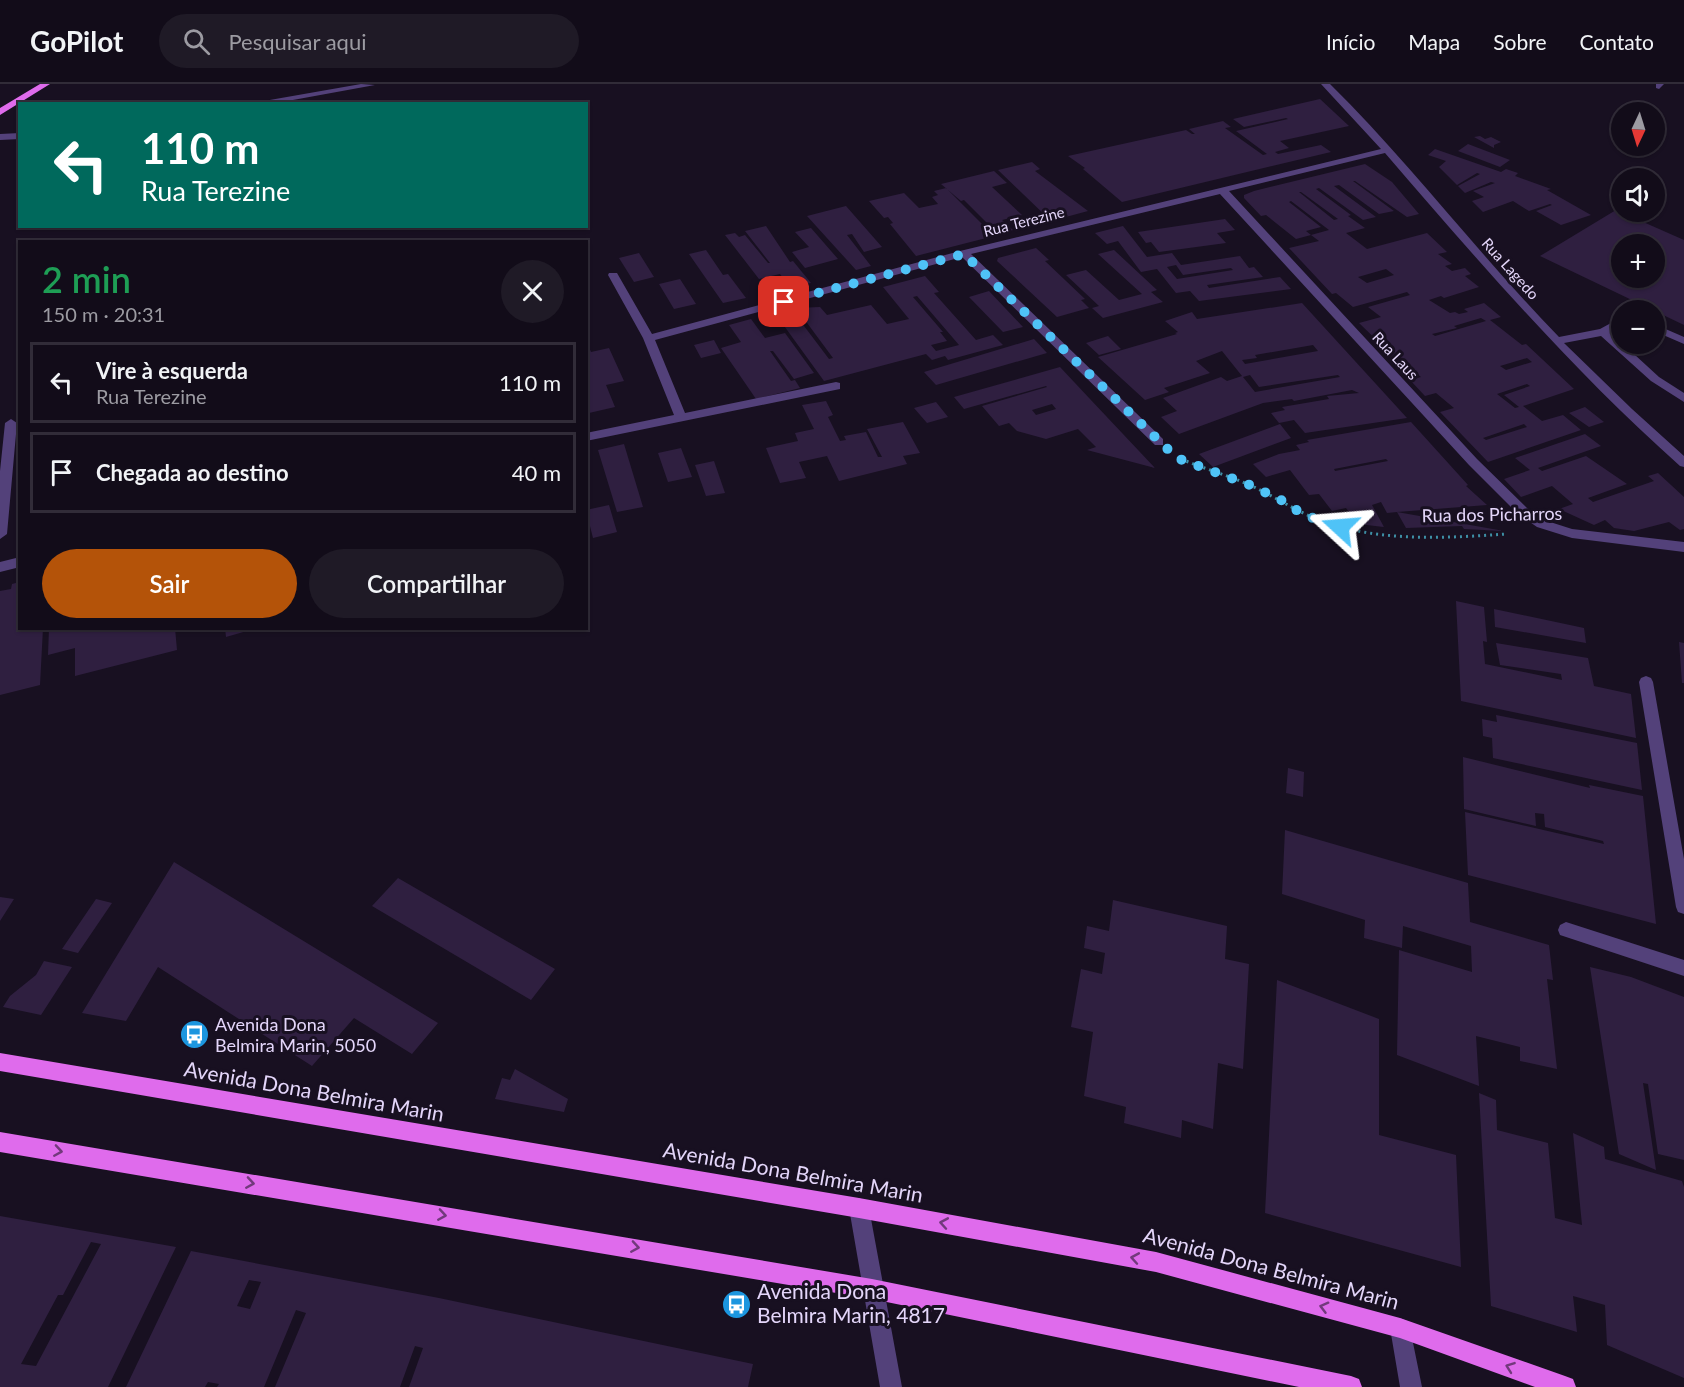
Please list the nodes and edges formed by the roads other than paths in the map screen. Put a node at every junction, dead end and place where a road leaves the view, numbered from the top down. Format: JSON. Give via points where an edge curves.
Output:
{"nodes":[{"id":1,"x":46,"y":84,"type":"edge"},
{"id":2,"x":1325,"y":84,"type":"edge"},
{"id":3,"x":371,"y":86,"type":"edge"},
{"id":4,"x":264,"y":102,"type":"edge"},
{"id":5,"x":0,"y":112,"type":"edge"},
{"id":6,"x":0,"y":136,"type":"edge"},
{"id":7,"x":18,"y":136,"type":"edge"},
{"id":8,"x":1387,"y":150,"type":"junction"},
{"id":9,"x":1221,"y":189,"type":"junction"},
{"id":10,"x":964,"y":254,"type":"junction"},
{"id":11,"x":613,"y":275,"type":"dead end"},
{"id":12,"x":1611,"y":327,"type":"edge"},
{"id":13,"x":1603,"y":332,"type":"junction"},
{"id":14,"x":1665,"y":332,"type":"edge"},
{"id":15,"x":649,"y":338,"type":"junction"},
{"id":16,"x":1556,"y":341,"type":"junction"},
{"id":17,"x":1684,"y":341,"type":"edge"},
{"id":18,"x":836,"y":386,"type":"dead end"},
{"id":19,"x":1684,"y":398,"type":"edge"},
{"id":20,"x":681,"y":417,"type":"junction"},
{"id":21,"x":11,"y":423,"type":"dead end"},
{"id":22,"x":588,"y":437,"type":"edge"},
{"id":23,"x":1159,"y":442,"type":"road end"},
{"id":24,"x":1684,"y":464,"type":"edge"},
{"id":25,"x":1558,"y":530,"type":"joint"},
{"id":26,"x":0,"y":534,"type":"edge"},
{"id":27,"x":1684,"y":547,"type":"edge"},
{"id":28,"x":18,"y":562,"type":"edge"},
{"id":29,"x":0,"y":567,"type":"edge"},
{"id":30,"x":1646,"y":682,"type":"dead end"},
{"id":31,"x":1684,"y":907,"type":"edge"},
{"id":32,"x":1566,"y":930,"type":"dead end"},
{"id":33,"x":1684,"y":968,"type":"edge"},
{"id":34,"x":0,"y":1062,"type":"edge"},
{"id":35,"x":0,"y":1142,"type":"edge"},
{"id":36,"x":860,"y":1208,"type":"junction"},
{"id":37,"x":872,"y":1289,"type":"junction"},
{"id":38,"x":1400,"y":1328,"type":"junction"},
{"id":39,"x":891,"y":1387,"type":"edge"},
{"id":40,"x":1351,"y":1387,"type":"edge"},
{"id":41,"x":1411,"y":1387,"type":"edge"},
{"id":42,"x":1565,"y":1387,"type":"edge"}],
"edges":[{"from":1,"to":5,"type":"main road"},
{"from":2,"to":8,"type":"street","name":"Rua Lagedo"},
{"from":3,"to":4,"type":"street"},
{"from":6,"to":7,"type":"street"},
{"from":8,"to":9,"type":"street","name":"Rua Terezine"},
{"from":8,"to":16,"type":"street","name":"Rua Lagedo"},
{"from":9,"to":10,"type":"street","name":"Rua Terezine"},
{"from":9,"to":25,"type":"street","name":"Rua Laus","via":[[1506,497]]},
{"from":10,"to":15,"type":"street","name":"Rua Terezine"},
{"from":10,"to":23,"type":"street"},
{"from":11,"to":15,"type":"street"},
{"from":12,"to":13,"type":"street"},
{"from":13,"to":16,"type":"street"},
{"from":13,"to":19,"type":"street","via":[[1655,379]]},
{"from":14,"to":17,"type":"street"},
{"from":15,"to":20,"type":"street"},
{"from":16,"to":24,"type":"street","name":"Rua Lagedo","via":[[1637,423]]},
{"from":18,"to":20,"type":"street"},
{"from":20,"to":22,"type":"street"},
{"from":21,"to":26,"type":"street"},
{"from":25,"to":27,"type":"street","name":"Rua dos Picharros"},
{"from":28,"to":29,"type":"street"},
{"from":30,"to":31,"type":"street"},
{"from":32,"to":33,"type":"street"},
{"from":34,"to":36,"type":"main road","name":"Avenida Dona Belmira Marin"},
{"from":35,"to":37,"type":"main road","one_way":true},
{"from":36,"to":37,"type":"street"},
{"from":38,"to":36,"type":"main road","name":"Avenida Dona Belmira Marin","one_way":true,"via":[[1156,1262]]},
{"from":37,"to":39,"type":"street"},
{"from":37,"to":40,"type":"main road"},
{"from":38,"to":41,"type":"street"},
{"from":42,"to":38,"type":"main road","name":"Avenida Dona Belmira Marin","one_way":true}]}
